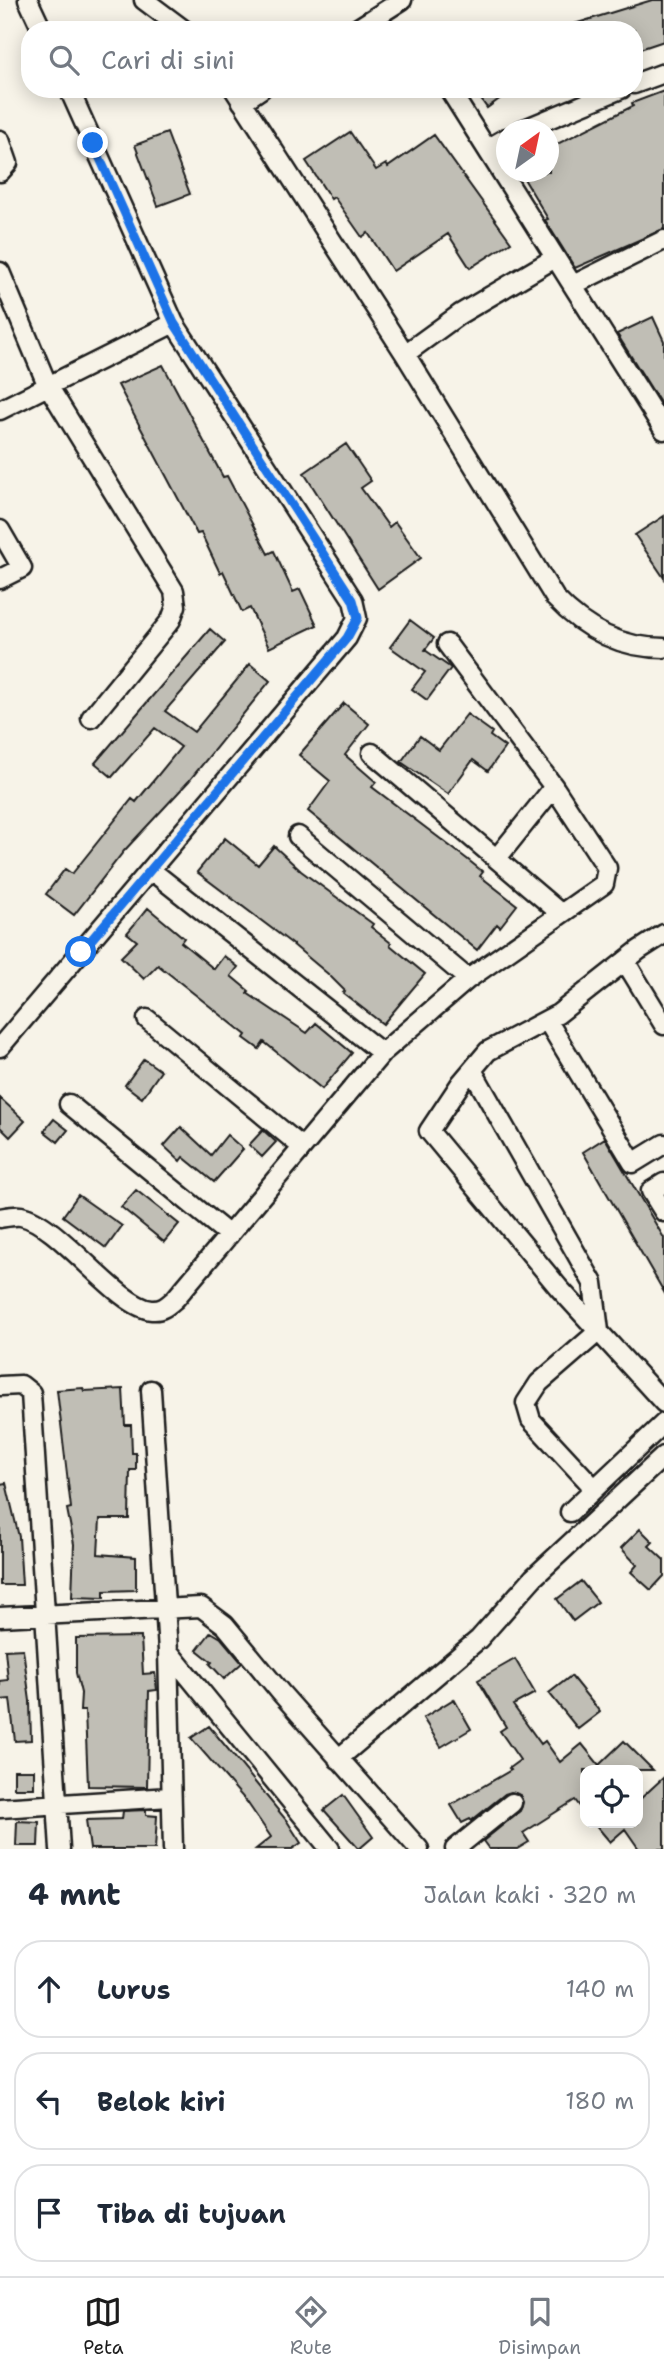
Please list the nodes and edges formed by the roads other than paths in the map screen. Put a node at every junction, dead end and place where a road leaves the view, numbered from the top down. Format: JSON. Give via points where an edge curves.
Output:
{"nodes":[{"id":1,"x":28,"y":0,"type":"edge"},
{"id":2,"x":144,"y":0,"type":"edge"},
{"id":3,"x":401,"y":0,"type":"edge"},
{"id":4,"x":38,"y":21,"type":"edge"},
{"id":5,"x":172,"y":21,"type":"edge"},
{"id":6,"x":369,"y":21,"type":"edge"},
{"id":7,"x":664,"y":73,"type":"edge"},
{"id":8,"x":643,"y":81,"type":"edge"},
{"id":9,"x":73,"y":98,"type":"edge"},
{"id":10,"x":240,"y":98,"type":"edge"},
{"id":11,"x":455,"y":98,"type":"edge"},
{"id":12,"x":599,"y":98,"type":"edge"},
{"id":13,"x":549,"y":119,"type":"edge"},
{"id":14,"x":0,"y":140,"type":"edge"},
{"id":15,"x":496,"y":144,"type":"edge"},
{"id":16,"x":486,"y":149,"type":"junction"},
{"id":17,"x":0,"y":172,"type":"edge"},
{"id":18,"x":664,"y":240,"type":"edge"},
{"id":19,"x":555,"y":258,"type":"junction"},
{"id":20,"x":0,"y":272,"type":"edge"},
{"id":21,"x":573,"y":285,"type":"junction"},
{"id":22,"x":174,"y":323,"type":"junction"},
{"id":23,"x":405,"y":354,"type":"junction"},
{"id":24,"x":47,"y":384,"type":"junction"},
{"id":25,"x":0,"y":410,"type":"edge"},
{"id":26,"x":664,"y":430,"type":"edge"},
{"id":27,"x":0,"y":530,"type":"edge"},
{"id":28,"x":0,"y":579,"type":"edge"},
{"id":29,"x":447,"y":643,"type":"dead end"},
{"id":30,"x":664,"y":648,"type":"edge"},
{"id":31,"x":91,"y":718,"type":"dead end"},
{"id":32,"x":372,"y":753,"type":"dead end"},
{"id":33,"x":554,"y":787,"type":"junction"},
{"id":34,"x":299,"y":835,"type":"dead end"},
{"id":35,"x":497,"y":858,"type":"junction"},
{"id":36,"x":152,"y":871,"type":"junction"},
{"id":37,"x":559,"y":912,"type":"junction"},
{"id":38,"x":664,"y":934,"type":"edge"},
{"id":39,"x":625,"y":961,"type":"junction"},
{"id":40,"x":468,"y":979,"type":"junction"},
{"id":41,"x":147,"y":1019,"type":"dead end"},
{"id":42,"x":547,"y":1020,"type":"junction"},
{"id":43,"x":664,"y":1025,"type":"edge"},
{"id":44,"x":0,"y":1047,"type":"edge"},
{"id":45,"x":382,"y":1053,"type":"junction"},
{"id":46,"x":472,"y":1070,"type":"junction"},
{"id":47,"x":69,"y":1104,"type":"dead end"},
{"id":48,"x":664,"y":1143,"type":"edge"},
{"id":49,"x":302,"y":1147,"type":"junction"},
{"id":50,"x":664,"y":1183,"type":"edge"},
{"id":51,"x":664,"y":1212,"type":"edge"},
{"id":52,"x":0,"y":1218,"type":"edge"},
{"id":53,"x":229,"y":1235,"type":"junction"},
{"id":54,"x":599,"y":1331,"type":"junction"},
{"id":55,"x":0,"y":1386,"type":"edge"},
{"id":56,"x":151,"y":1390,"type":"dead end"},
{"id":57,"x":664,"y":1403,"type":"edge"},
{"id":58,"x":664,"y":1423,"type":"edge"},
{"id":59,"x":664,"y":1456,"type":"edge"},
{"id":60,"x":594,"y":1488,"type":"junction"},
{"id":61,"x":570,"y":1512,"type":"dead end"},
{"id":62,"x":165,"y":1607,"type":"junction"},
{"id":63,"x":44,"y":1614,"type":"junction"},
{"id":64,"x":0,"y":1617,"type":"edge"},
{"id":65,"x":168,"y":1651,"type":"junction"},
{"id":66,"x":338,"y":1759,"type":"junction"},
{"id":67,"x":170,"y":1797,"type":"junction"},
{"id":68,"x":512,"y":1803,"type":"dead end"},
{"id":69,"x":57,"y":1804,"type":"junction"},
{"id":70,"x":0,"y":1808,"type":"edge"},
{"id":71,"x":172,"y":1840,"type":"edge"},
{"id":72,"x":324,"y":1847,"type":"edge"},
{"id":73,"x":413,"y":1847,"type":"edge"},
{"id":74,"x":60,"y":1849,"type":"edge"},
{"id":75,"x":187,"y":1849,"type":"edge"},
{"id":76,"x":455,"y":1849,"type":"edge"}],
"edges":[{"from":1,"to":4,"type":"street"},
{"from":2,"to":5,"type":"street"},
{"from":3,"to":6,"type":"street"},
{"from":7,"to":8,"type":"street"},
{"from":9,"to":22,"type":"street"},
{"from":10,"to":23,"type":"street"},
{"from":11,"to":16,"type":"street"},
{"from":12,"to":13,"type":"street"},
{"from":14,"to":17,"type":"street","via":[[8,163]]},
{"from":15,"to":16,"type":"street"},
{"from":16,"to":19,"type":"street"},
{"from":18,"to":21,"type":"street"},
{"from":19,"to":21,"type":"street"},
{"from":19,"to":23,"type":"street","via":[[460,314]]},
{"from":20,"to":24,"type":"street"},
{"from":21,"to":26,"type":"street"},
{"from":22,"to":24,"type":"street"},
{"from":22,"to":36,"type":"street","via":[[353,600],[358,618],[347,638]]},
{"from":23,"to":30,"type":"street","via":[[555,598],[603,636]]},
{"from":24,"to":25,"type":"street"},
{"from":24,"to":31,"type":"street","via":[[174,591],[176,606],[171,620]]},
{"from":27,"to":28,"type":"street","via":[[22,568]]},
{"from":29,"to":33,"type":"street"},
{"from":32,"to":35,"type":"street"},
{"from":33,"to":35,"type":"street"},
{"from":33,"to":37,"type":"street","via":[[608,875],[604,884]]},
{"from":34,"to":40,"type":"street"},
{"from":35,"to":37,"type":"street"},
{"from":36,"to":44,"type":"street"},
{"from":36,"to":45,"type":"street"},
{"from":37,"to":40,"type":"street"},
{"from":38,"to":39,"type":"street"},
{"from":39,"to":42,"type":"street"},
{"from":39,"to":43,"type":"street"},
{"from":40,"to":45,"type":"street"},
{"from":41,"to":49,"type":"street"},
{"from":42,"to":46,"type":"street","via":[[488,1051]]},
{"from":42,"to":48,"type":"street","via":[[633,1163]]},
{"from":45,"to":49,"type":"street"},
{"from":46,"to":54,"type":"street","via":[[593,1283]]},
{"from":46,"to":54,"type":"street","via":[[429,1131]]},
{"from":47,"to":53,"type":"street"},
{"from":49,"to":53,"type":"street"},
{"from":50,"to":51,"type":"street","via":[[652,1191]]},
{"from":52,"to":53,"type":"street","via":[[20,1216],[39,1224],[133,1302],[153,1311],[175,1299]]},
{"from":54,"to":57,"type":"street"},
{"from":54,"to":60,"type":"street","via":[[539,1383],[526,1403],[531,1419]]},
{"from":55,"to":63,"type":"street","via":[[21,1385],[31,1393]]},
{"from":56,"to":62,"type":"street"},
{"from":58,"to":60,"type":"street"},
{"from":59,"to":66,"type":"street","via":[[533,1578],[479,1639]]},
{"from":60,"to":61,"type":"street"},
{"from":62,"to":63,"type":"street"},
{"from":62,"to":65,"type":"street"},
{"from":62,"to":66,"type":"street","via":[[201,1607],[212,1613]]},
{"from":63,"to":64,"type":"street"},
{"from":63,"to":69,"type":"street"},
{"from":65,"to":67,"type":"street"},
{"from":65,"to":72,"type":"street"},
{"from":66,"to":73,"type":"street"},
{"from":67,"to":69,"type":"street"},
{"from":67,"to":71,"type":"street"},
{"from":68,"to":76,"type":"street"},
{"from":69,"to":70,"type":"street"},
{"from":69,"to":74,"type":"street"},
{"from":71,"to":75,"type":"street"}]}
